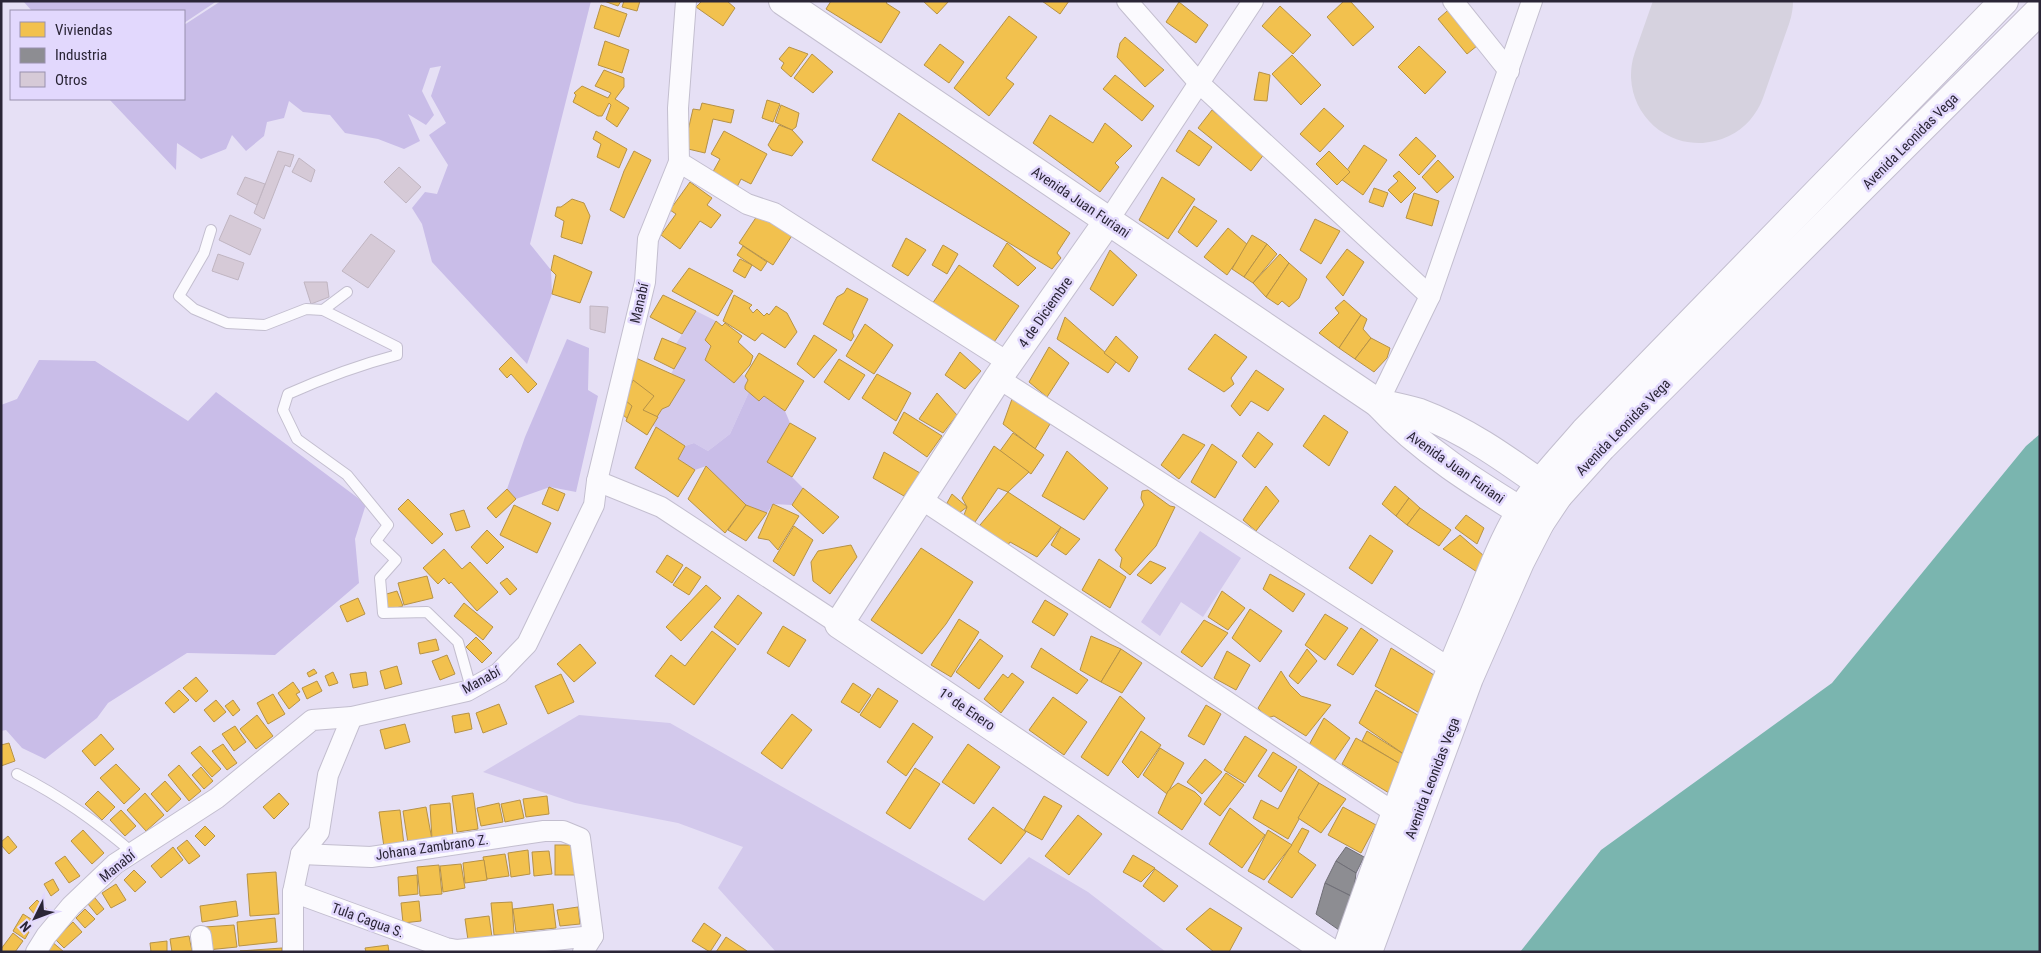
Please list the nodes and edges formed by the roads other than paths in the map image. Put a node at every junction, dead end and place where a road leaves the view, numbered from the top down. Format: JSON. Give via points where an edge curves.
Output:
{"nodes":[{"id":1,"x":686,"y":1,"type":"edge"},
{"id":2,"x":1127,"y":1,"type":"edge"},
{"id":3,"x":1253,"y":1,"type":"edge"},
{"id":4,"x":1453,"y":1,"type":"edge"},
{"id":5,"x":1532,"y":1,"type":"edge"},
{"id":6,"x":2004,"y":1,"type":"edge"},
{"id":7,"x":795,"y":5,"type":"edge"},
{"id":8,"x":2040,"y":10,"type":"edge"},
{"id":9,"x":1508,"y":71,"type":"junction"},
{"id":10,"x":1199,"y":83,"type":"junction"},
{"id":11,"x":680,"y":162,"type":"junction"},
{"id":12,"x":1108,"y":221,"type":"junction"},
{"id":13,"x":211,"y":230,"type":"dead end"},
{"id":14,"x":347,"y":292,"type":"dead end"},
{"id":15,"x":1430,"y":296,"type":"junction"},
{"id":16,"x":323,"y":310,"type":"junction"},
{"id":17,"x":1004,"y":370,"type":"junction"},
{"id":18,"x":1378,"y":403,"type":"junction"},
{"id":19,"x":597,"y":481,"type":"junction"},
{"id":20,"x":1549,"y":490,"type":"junction"},
{"id":21,"x":921,"y":499,"type":"junction"},
{"id":22,"x":1530,"y":517,"type":"junction"},
{"id":23,"x":839,"y":624,"type":"junction"},
{"id":24,"x":1451,"y":669,"type":"junction"},
{"id":25,"x":472,"y":688,"type":"junction"},
{"id":26,"x":352,"y":717,"type":"junction"},
{"id":27,"x":17,"y":774,"type":"dead end"},
{"id":28,"x":1395,"y":813,"type":"junction"},
{"id":29,"x":132,"y":852,"type":"junction"},
{"id":30,"x":301,"y":854,"type":"junction"},
{"id":31,"x":292,"y":892,"type":"junction"},
{"id":32,"x":588,"y":944,"type":"edge"},
{"id":33,"x":505,"y":948,"type":"edge"},
{"id":34,"x":459,"y":951,"type":"edge"},
{"id":35,"x":36,"y":952,"type":"edge"},
{"id":36,"x":293,"y":952,"type":"edge"},
{"id":37,"x":1329,"y":952,"type":"edge"},
{"id":38,"x":1346,"y":952,"type":"edge"},
{"id":39,"x":1368,"y":952,"type":"edge"}],
"edges":[{"from":1,"to":11,"type":"street","via":[[678,108]]},
{"from":2,"to":10,"type":"street"},
{"from":3,"to":10,"type":"street","name":"4 de Diciembre"},
{"from":4,"to":9,"type":"street"},
{"from":5,"to":9,"type":"street"},
{"from":6,"to":20,"type":"main road","name":"Avenida Leonidas Vega","via":[[1585,431]]},
{"from":7,"to":12,"type":"main road","name":"Avenida Juan Furiani"},
{"from":8,"to":20,"type":"main road","name":"Avenida Leonidas Vega","via":[[1602,447]]},
{"from":9,"to":15,"type":"street"},
{"from":10,"to":12,"type":"street","name":"4 de Diciembre"},
{"from":10,"to":15,"type":"street"},
{"from":11,"to":17,"type":"street","via":[[747,204],[774,213]]},
{"from":11,"to":19,"type":"street","name":"Manabí","via":[[648,240],[645,282]]},
{"from":12,"to":17,"type":"main road","name":"4 de Diciembre"},
{"from":12,"to":18,"type":"main road","name":"Avenida Juan Furiani"},
{"from":13,"to":16,"type":"lane","via":[[204,254],[179,296],[194,309],[227,323],[266,325],[306,309]]},
{"from":14,"to":16,"type":"lane"},
{"from":15,"to":18,"type":"street"},
{"from":16,"to":25,"type":"lane","via":[[397,347],[397,356],[371,362],[288,394],[283,410],[297,440],[348,475],[388,525],[376,541],[396,560],[380,578],[383,613],[427,612],[458,642]]},
{"from":17,"to":21,"type":"main road","name":"4 de Diciembre"},
{"from":17,"to":24,"type":"street"},
{"from":18,"to":20,"type":"main road","name":"Avenida Juan Furiani","via":[[1419,413],[1446,424]]},
{"from":18,"to":22,"type":"main road","name":"Avenida Juan Furiani","via":[[1414,439],[1479,486]]},
{"from":19,"to":23,"type":"street","name":"1º de Enero","via":[[661,507]]},
{"from":19,"to":25,"type":"street","name":"Manabí","via":[[594,505],[527,644],[499,673]]},
{"from":20,"to":22,"type":"main road","name":"Avenida Leonidas Vega"},
{"from":21,"to":23,"type":"main road","name":"4 de Diciembre"},
{"from":21,"to":28,"type":"street"},
{"from":22,"to":24,"type":"main road","name":"Avenida Leonidas Vega","via":[[1502,550]]},
{"from":22,"to":39,"type":"main road","name":"Avenida Leonidas Vega","via":[[1520,562],[1469,678]]},
{"from":23,"to":37,"type":"main road","name":"1º de Enero"},
{"from":24,"to":28,"type":"main road","name":"Avenida Leonidas Vega"},
{"from":25,"to":26,"type":"street","name":"Manabí"},
{"from":26,"to":29,"type":"street","name":"Manabí","via":[[312,720],[217,798]]},
{"from":26,"to":30,"type":"street","via":[[328,775],[319,832]]},
{"from":27,"to":29,"type":"lane","via":[[52,792]]},
{"from":28,"to":38,"type":"main road","name":"Avenida Leonidas Vega"},
{"from":29,"to":35,"type":"street","name":"Manabí","via":[[76,900]]},
{"from":30,"to":31,"type":"street"},
{"from":30,"to":32,"type":"street","name":"Johana Zambrano Z.","via":[[371,857],[544,831],[563,831],[580,838]]},
{"from":31,"to":34,"type":"street","name":"Tula Cagua S."},
{"from":31,"to":36,"type":"street"},
{"from":32,"to":33,"type":"street","name":"Tula Cagua S."},
{"from":33,"to":34,"type":"street","name":"Tula Cagua S."}]}
